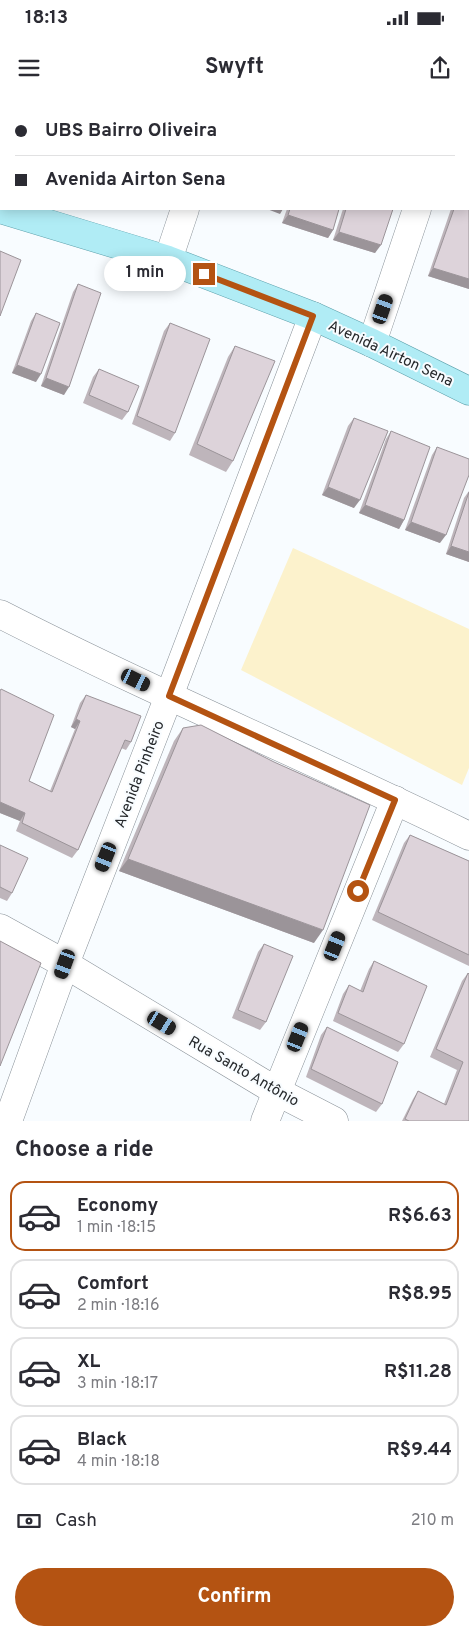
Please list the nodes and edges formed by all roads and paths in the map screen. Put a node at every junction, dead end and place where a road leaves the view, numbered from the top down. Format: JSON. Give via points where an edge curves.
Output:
{"nodes":[{"id":1,"x":6,"y":210,"type":"edge"},
{"id":2,"x":185,"y":210,"type":"edge"},
{"id":3,"x":417,"y":210,"type":"edge"},
{"id":4,"x":168,"y":260,"type":"junction"},
{"id":5,"x":313,"y":316,"type":"junction"},
{"id":6,"x":372,"y":343,"type":"junction"},
{"id":7,"x":469,"y":391,"type":"edge"},
{"id":8,"x":1,"y":617,"type":"edge"},
{"id":9,"x":169,"y":696,"type":"junction"},
{"id":10,"x":395,"y":800,"type":"junction"},
{"id":11,"x":469,"y":836,"type":"edge"},
{"id":12,"x":0,"y":928,"type":"edge"},
{"id":13,"x":65,"y":964,"type":"junction"},
{"id":14,"x":276,"y":1091,"type":"junction"},
{"id":15,"x":8,"y":1121,"type":"edge"},
{"id":16,"x":265,"y":1121,"type":"edge"},
{"id":17,"x":334,"y":1121,"type":"edge"}],
"edges":[{"from":1,"to":4,"type":"main road","name":"Avenida Airton Sena"},
{"from":2,"to":4,"type":"street"},
{"from":3,"to":6,"type":"street"},
{"from":4,"to":5,"type":"main road","name":"Avenida Airton Sena"},
{"from":5,"to":6,"type":"main road","name":"Avenida Airton Sena"},
{"from":5,"to":9,"type":"street","name":"Avenida Pinheiro"},
{"from":6,"to":7,"type":"main road","name":"Avenida Airton Sena"},
{"from":8,"to":9,"type":"street"},
{"from":9,"to":10,"type":"street"},
{"from":9,"to":13,"type":"street","name":"Avenida Pinheiro"},
{"from":10,"to":11,"type":"street"},
{"from":10,"to":14,"type":"street"},
{"from":12,"to":13,"type":"street","name":"Rua Santo Antônio"},
{"from":13,"to":14,"type":"street","name":"Rua Santo Antônio"},
{"from":13,"to":15,"type":"street","name":"Avenida Pinheiro"},
{"from":14,"to":16,"type":"street"},
{"from":14,"to":17,"type":"street","name":"Rua Santo Antônio"}]}
